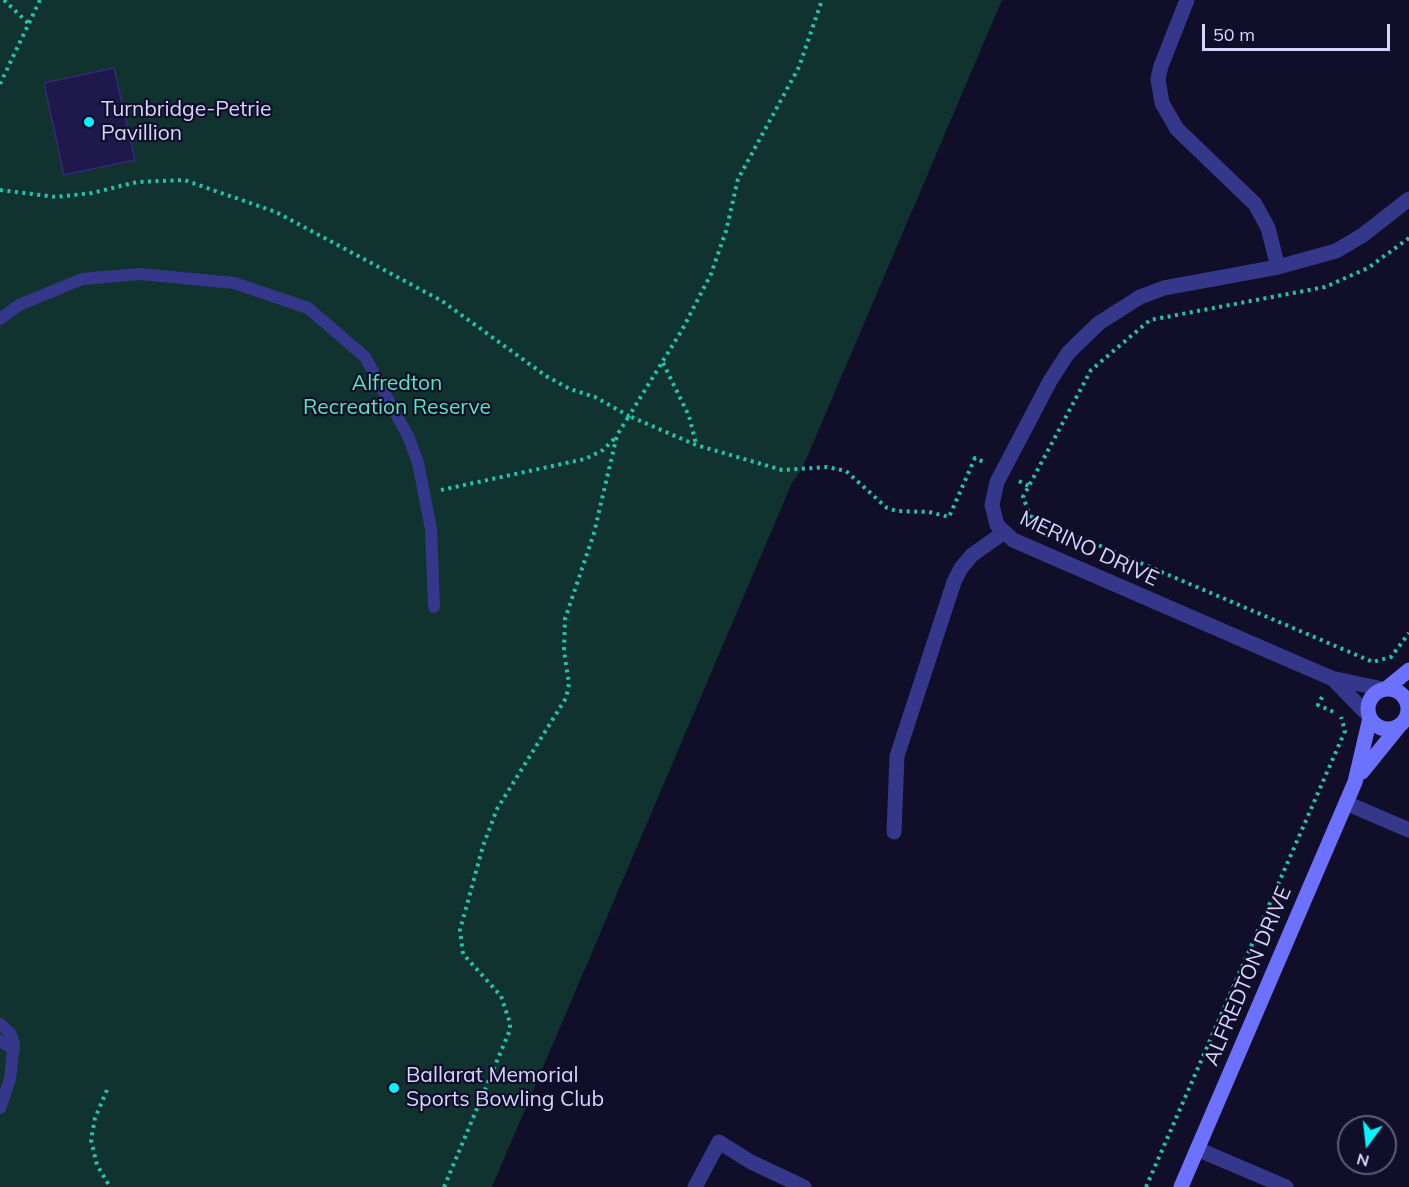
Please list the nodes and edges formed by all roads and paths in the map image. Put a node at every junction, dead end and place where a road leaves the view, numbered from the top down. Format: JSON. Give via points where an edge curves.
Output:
{"nodes":[{"id":1,"x":4,"y":0,"type":"edge"},
{"id":2,"x":40,"y":0,"type":"edge"},
{"id":3,"x":822,"y":0,"type":"edge"},
{"id":4,"x":1187,"y":0,"type":"edge"},
{"id":5,"x":29,"y":24,"type":"junction"},
{"id":6,"x":0,"y":84,"type":"edge"},
{"id":7,"x":0,"y":190,"type":"edge"},
{"id":8,"x":1409,"y":199,"type":"edge"},
{"id":9,"x":1409,"y":238,"type":"edge"},
{"id":10,"x":1278,"y":267,"type":"junction"},
{"id":11,"x":0,"y":319,"type":"edge"},
{"id":12,"x":663,"y":363,"type":"junction"},
{"id":13,"x":629,"y":416,"type":"junction"},
{"id":14,"x":617,"y":435,"type":"junction"},
{"id":15,"x":696,"y":445,"type":"junction"},
{"id":16,"x":425,"y":493,"type":"junction"},
{"id":17,"x":949,"y":517,"type":"dead end"},
{"id":18,"x":1003,"y":533,"type":"junction"},
{"id":19,"x":434,"y":607,"type":"dead end"},
{"id":20,"x":1409,"y":633,"type":"edge"},
{"id":21,"x":1409,"y":670,"type":"edge"},
{"id":22,"x":1331,"y":678,"type":"junction"},
{"id":23,"x":1385,"y":689,"type":"junction"},
{"id":24,"x":1406,"y":714,"type":"edge"},
{"id":25,"x":1369,"y":717,"type":"junction"},
{"id":26,"x":1355,"y":782,"type":"junction"},
{"id":27,"x":1346,"y":803,"type":"junction"},
{"id":28,"x":1409,"y":830,"type":"edge"},
{"id":29,"x":894,"y":832,"type":"dead end"},
{"id":30,"x":0,"y":1024,"type":"edge"},
{"id":31,"x":0,"y":1041,"type":"edge"},
{"id":32,"x":14,"y":1048,"type":"junction"},
{"id":33,"x":107,"y":1089,"type":"dead end"},
{"id":34,"x":0,"y":1108,"type":"edge"},
{"id":35,"x":1197,"y":1149,"type":"junction"},
{"id":36,"x":110,"y":1187,"type":"edge"},
{"id":37,"x":444,"y":1187,"type":"edge"},
{"id":38,"x":695,"y":1187,"type":"edge"},
{"id":39,"x":804,"y":1187,"type":"edge"},
{"id":40,"x":1146,"y":1187,"type":"edge"},
{"id":41,"x":1181,"y":1187,"type":"edge"},
{"id":42,"x":1286,"y":1187,"type":"edge"}],
"edges":[{"from":1,"to":5,"type":"path"},
{"from":2,"to":5,"type":"path"},
{"from":3,"to":12,"type":"path","via":[[796,73],[738,179],[711,274]]},
{"from":4,"to":10,"type":"street","via":[[1161,66],[1158,87],[1162,103],[1177,129],[1260,211]]},
{"from":5,"to":6,"type":"path"},
{"from":7,"to":13,"type":"path","via":[[56,197],[137,182],[184,180],[276,212],[442,301],[546,376]]},
{"from":8,"to":10,"type":"street","name":"MERINO DRIVE","via":[[1346,246]]},
{"from":9,"to":20,"type":"path","via":[[1368,268],[1325,287],[1150,320],[1090,370],[1023,497],[1030,516],[1373,662],[1391,657]]},
{"from":10,"to":18,"type":"street","name":"MERINO DRIVE","via":[[1152,292],[1112,313],[1077,342],[1050,381],[997,482],[992,505]]},
{"from":11,"to":16,"type":"lane","via":[[19,304],[82,279],[141,274],[234,283],[308,308],[366,357],[409,438]]},
{"from":12,"to":13,"type":"path"},
{"from":12,"to":15,"type":"path","via":[[689,416]]},
{"from":13,"to":14,"type":"path"},
{"from":13,"to":15,"type":"path"},
{"from":14,"to":16,"type":"path","via":[[603,450],[571,464]]},
{"from":14,"to":37,"type":"path","via":[[594,533],[565,619],[569,684],[566,698],[497,809],[460,930],[463,954],[501,996],[510,1030]]},
{"from":15,"to":17,"type":"path","via":[[782,470],[840,469],[892,510]]},
{"from":16,"to":19,"type":"lane","via":[[431,529]]},
{"from":18,"to":22,"type":"street","name":"MERINO DRIVE","via":[[1038,552]]},
{"from":18,"to":29,"type":"street","via":[[969,559],[954,582],[897,756]]},
{"from":21,"to":23,"type":"street"},
{"from":22,"to":23,"type":"street","name":"MERINO DRIVE"},
{"from":22,"to":25,"type":"street","name":"MERINO DRIVE"},
{"from":22,"to":40,"type":"path","via":[[1318,705],[1341,715],[1345,731]]},
{"from":23,"to":24,"type":"street","via":[[1397,690],[1402,695]]},
{"from":23,"to":25,"type":"street","via":[[1370,699]]},
{"from":24,"to":25,"type":"street","via":[[1392,729],[1382,728]]},
{"from":24,"to":26,"type":"street","name":"ALFREDTON DRIVE"},
{"from":25,"to":26,"type":"street","name":"ALFREDTON DRIVE"},
{"from":26,"to":27,"type":"street","name":"ALFREDTON DRIVE"},
{"from":27,"to":28,"type":"street"},
{"from":27,"to":35,"type":"street","name":"ALFREDTON DRIVE"},
{"from":30,"to":32,"type":"lane","via":[[13,1037]]},
{"from":31,"to":32,"type":"lane"},
{"from":32,"to":34,"type":"lane","via":[[10,1079]]},
{"from":33,"to":36,"type":"path","via":[[91,1140],[93,1156]]},
{"from":35,"to":41,"type":"street","name":"ALFREDTON DRIVE"},
{"from":35,"to":42,"type":"street"},
{"from":38,"to":39,"type":"street","via":[[719,1142]]}]}
